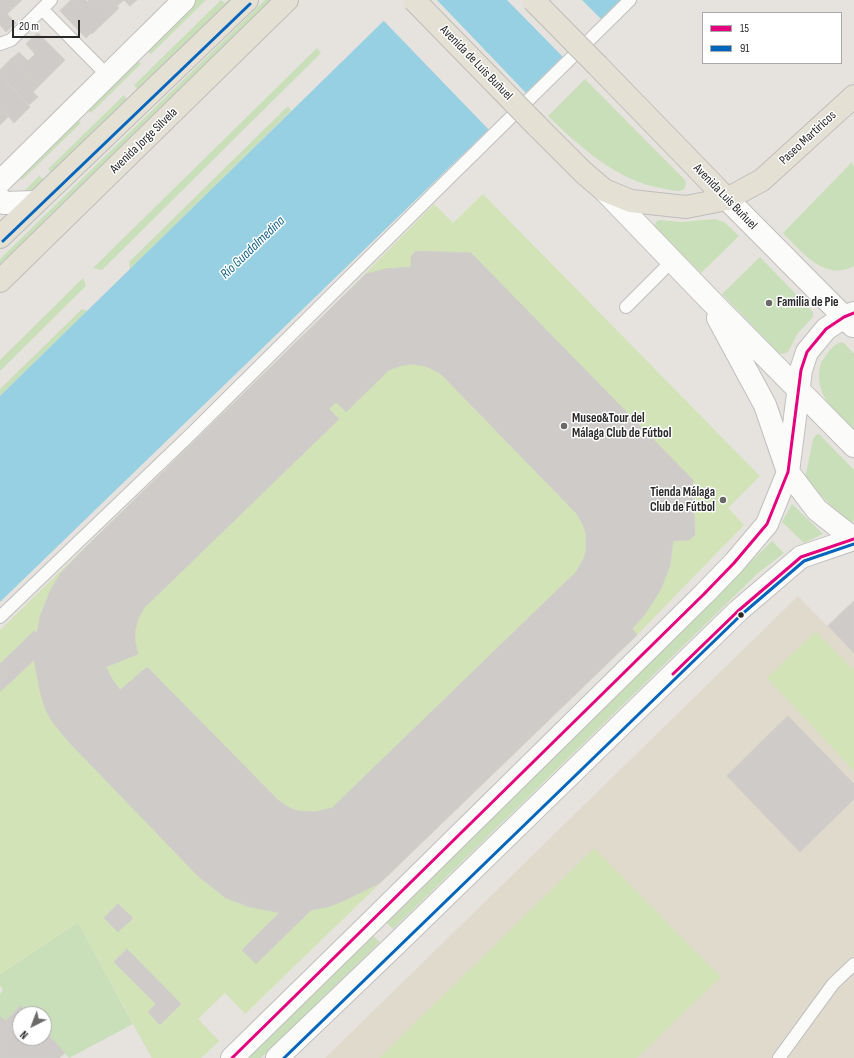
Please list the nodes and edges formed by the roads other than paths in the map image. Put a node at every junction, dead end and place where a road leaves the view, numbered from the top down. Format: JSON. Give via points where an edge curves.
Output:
{"nodes":[{"id":1,"x":52,"y":0,"type":"edge"},
{"id":2,"x":184,"y":0,"type":"edge"},
{"id":3,"x":247,"y":0,"type":"edge"},
{"id":4,"x":287,"y":0,"type":"edge"},
{"id":5,"x":414,"y":0,"type":"edge"},
{"id":6,"x":533,"y":0,"type":"edge"},
{"id":7,"x":630,"y":0,"type":"edge"},
{"id":8,"x":42,"y":9,"type":"junction"},
{"id":9,"x":0,"y":44,"type":"edge"},
{"id":10,"x":108,"y":76,"type":"junction"},
{"id":11,"x":854,"y":96,"type":"edge"},
{"id":12,"x":0,"y":182,"type":"edge"},
{"id":13,"x":604,"y":190,"type":"junction"},
{"id":14,"x":0,"y":199,"type":"edge"},
{"id":15,"x":727,"y":199,"type":"junction"},
{"id":16,"x":36,"y":202,"type":"junction"},
{"id":17,"x":0,"y":237,"type":"edge"},
{"id":18,"x":672,"y":261,"type":"junction"},
{"id":19,"x":0,"y":281,"type":"edge"},
{"id":20,"x":706,"y":296,"type":"junction"},
{"id":21,"x":626,"y":307,"type":"dead end"},
{"id":22,"x":851,"y":319,"type":"edge"},
{"id":23,"x":799,"y":389,"type":"junction"},
{"id":24,"x":854,"y":446,"type":"edge"},
{"id":25,"x":788,"y":472,"type":"junction"},
{"id":26,"x":854,"y":539,"type":"edge"},
{"id":27,"x":0,"y":617,"type":"edge"},
{"id":28,"x":854,"y":964,"type":"edge"},
{"id":29,"x":232,"y":1058,"type":"edge"},
{"id":30,"x":277,"y":1058,"type":"edge"},
{"id":31,"x":779,"y":1058,"type":"edge"}],
"edges":[{"from":1,"to":8,"type":"lane"},
{"from":2,"to":10,"type":"main road"},
{"from":3,"to":16,"type":"main road"},
{"from":4,"to":19,"type":"main road","name":"Avenida Jorge Silvela"},
{"from":5,"to":13,"type":"main road","name":"Avenida de Luis Buñuel","bridge":true,"via":[[537,126]]},
{"from":6,"to":15,"type":"main road","name":"Avenida Luis Buñuel","bridge":true},
{"from":7,"to":27,"type":"lane","via":[[191,434]]},
{"from":8,"to":9,"type":"lane","via":[[11,40]]},
{"from":8,"to":10,"type":"lane"},
{"from":10,"to":12,"type":"main road"},
{"from":11,"to":15,"type":"main road","name":"Paseo Martiricos","via":[[762,180]]},
{"from":13,"to":15,"type":"main road","name":"Paseo Martiricos","via":[[631,201],[686,208]]},
{"from":13,"to":18,"type":"main road"},
{"from":14,"to":16,"type":"main road","via":[[4,203]]},
{"from":15,"to":22,"type":"main road","name":"Avenida Luis Buñuel"},
{"from":16,"to":17,"type":"main road"},
{"from":18,"to":20,"type":"main road"},
{"from":18,"to":21,"type":"lane"},
{"from":20,"to":23,"type":"main road"},
{"from":20,"to":25,"type":"main road","via":[[765,405]]},
{"from":22,"to":23,"type":"main road","via":[[826,329],[807,352],[801,370]]},
{"from":23,"to":24,"type":"main road"},
{"from":23,"to":25,"type":"main road"},
{"from":25,"to":26,"type":"main road","via":[[817,510]]},
{"from":25,"to":29,"type":"main road","via":[[767,524],[734,563]]},
{"from":26,"to":30,"type":"main road","via":[[801,557],[738,611]]},
{"from":28,"to":31,"type":"lane","via":[[834,984]]}]}
